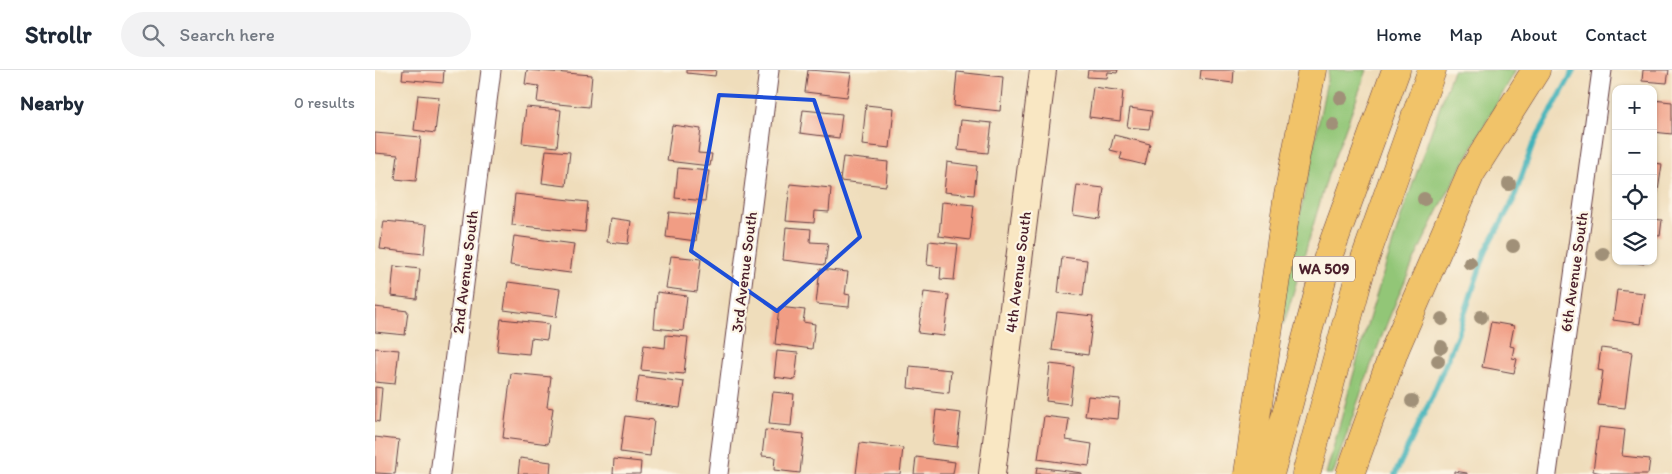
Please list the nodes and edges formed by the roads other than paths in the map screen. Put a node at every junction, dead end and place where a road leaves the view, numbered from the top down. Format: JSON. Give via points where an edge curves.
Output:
{"nodes":[{"id":1,"x":491,"y":70,"type":"edge"},
{"id":2,"x":769,"y":70,"type":"edge"},
{"id":3,"x":1043,"y":70,"type":"edge"},
{"id":4,"x":1312,"y":70,"type":"edge"},
{"id":5,"x":1396,"y":70,"type":"edge"},
{"id":6,"x":1432,"y":70,"type":"edge"},
{"id":7,"x":1537,"y":70,"type":"edge"},
{"id":8,"x":1601,"y":70,"type":"edge"},
{"id":9,"x":440,"y":474,"type":"edge"},
{"id":10,"x":718,"y":474,"type":"edge"},
{"id":11,"x":992,"y":474,"type":"edge"},
{"id":12,"x":1248,"y":474,"type":"edge"},
{"id":13,"x":1270,"y":474,"type":"edge"},
{"id":14,"x":1306,"y":474,"type":"edge"},
{"id":15,"x":1350,"y":474,"type":"edge"},
{"id":16,"x":1547,"y":474,"type":"edge"}],
"edges":[{"from":1,"to":9,"type":"street","name":"2nd Avenue South"},
{"from":2,"to":10,"type":"street","name":"3rd Avenue South"},
{"from":3,"to":11,"type":"street","name":"4th Avenue South"},
{"from":4,"to":12,"type":"highway","via":[[1287,201]]},
{"from":5,"to":13,"type":"highway","number":"WA 509","via":[[1328,257]]},
{"from":6,"to":14,"type":"highway","number":"WA 509","via":[[1360,273]]},
{"from":7,"to":15,"type":"highway","via":[[1471,173],[1395,349]]},
{"from":8,"to":16,"type":"street","name":"6th Avenue South"}]}
